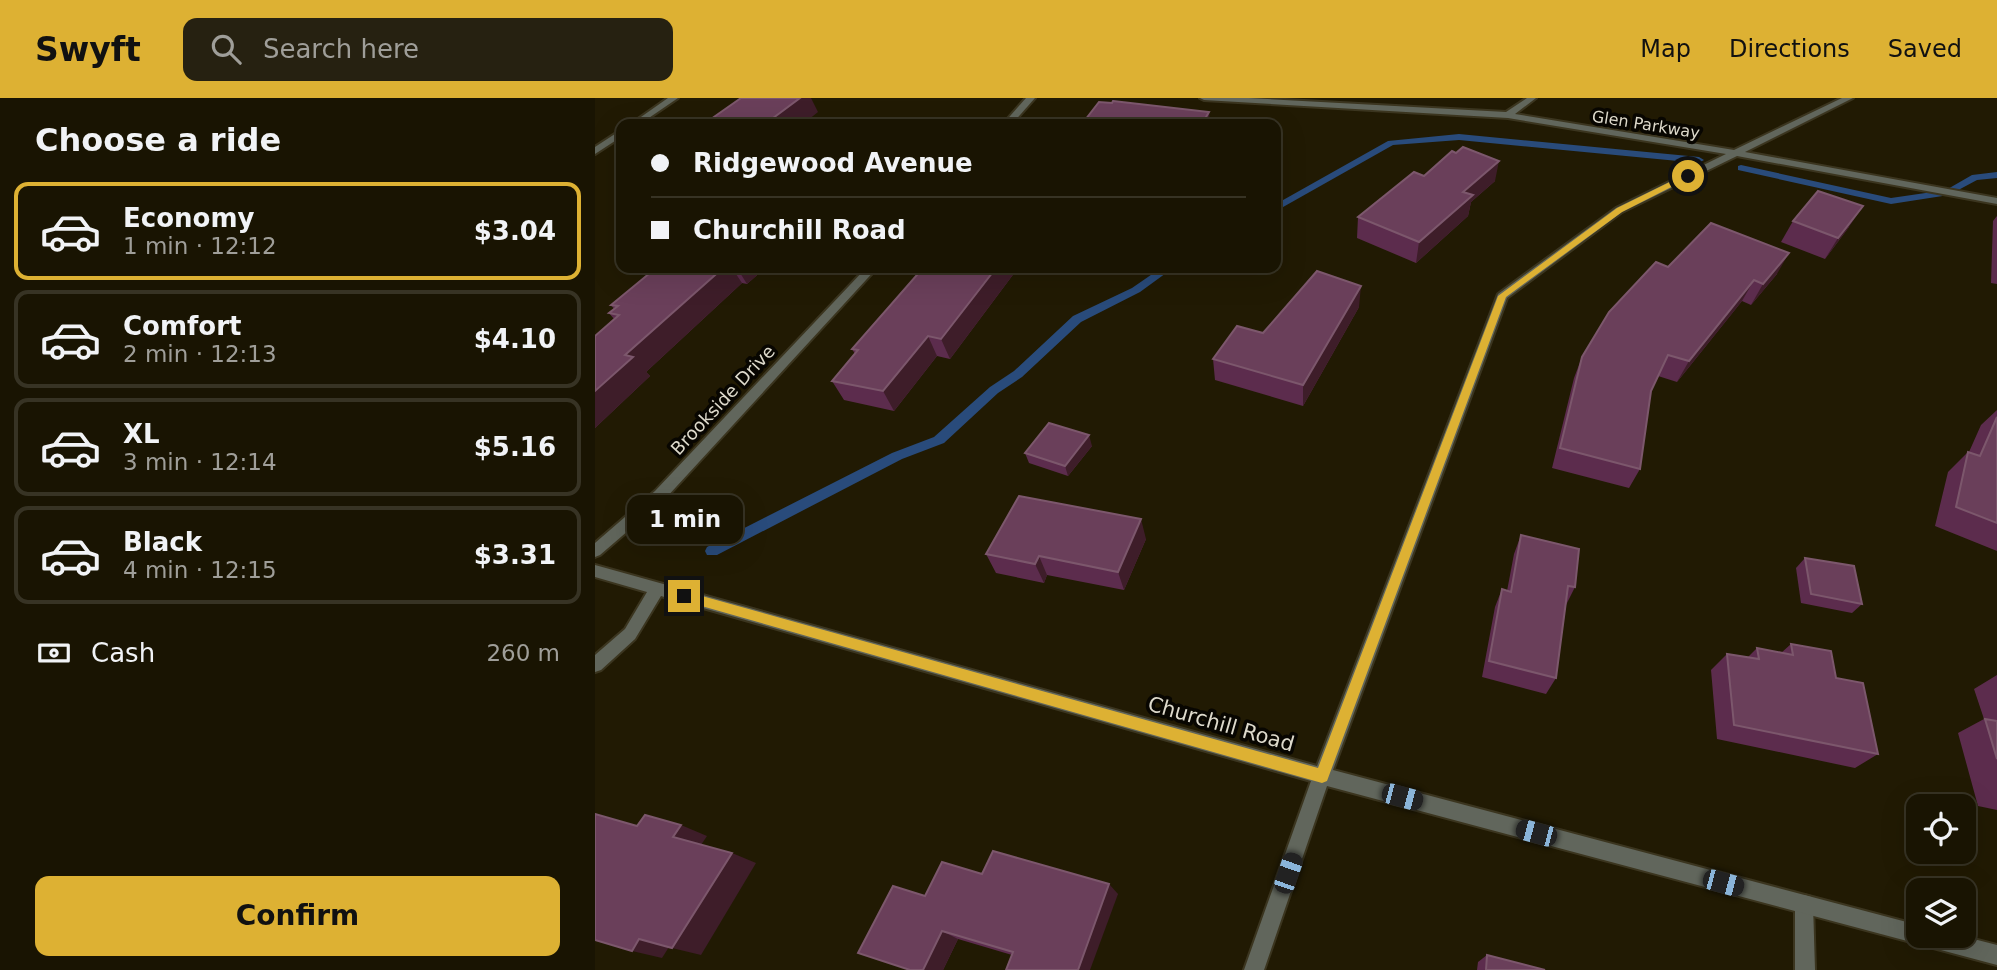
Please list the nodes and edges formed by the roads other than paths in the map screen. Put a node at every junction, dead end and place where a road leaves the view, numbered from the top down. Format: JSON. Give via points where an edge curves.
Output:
{"nodes":[{"id":1,"x":674,"y":98,"type":"edge"},
{"id":2,"x":1031,"y":98,"type":"edge"},
{"id":3,"x":1204,"y":98,"type":"edge"},
{"id":4,"x":1532,"y":98,"type":"edge"},
{"id":5,"x":1849,"y":98,"type":"edge"},
{"id":6,"x":1508,"y":115,"type":"junction"},
{"id":7,"x":642,"y":119,"type":"edge"},
{"id":8,"x":1012,"y":119,"type":"edge"},
{"id":9,"x":616,"y":136,"type":"edge"},
{"id":10,"x":595,"y":151,"type":"edge"},
{"id":11,"x":1734,"y":153,"type":"junction"},
{"id":12,"x":1997,"y":201,"type":"edge"},
{"id":13,"x":867,"y":273,"type":"edge"},
{"id":14,"x":595,"y":551,"type":"edge"},
{"id":15,"x":595,"y":571,"type":"edge"},
{"id":16,"x":657,"y":589,"type":"junction"},
{"id":17,"x":595,"y":665,"type":"edge"},
{"id":18,"x":1322,"y":776,"type":"junction"},
{"id":19,"x":1804,"y":904,"type":"junction"},
{"id":20,"x":1906,"y":932,"type":"edge"},
{"id":21,"x":1968,"y":948,"type":"edge"},
{"id":22,"x":1997,"y":956,"type":"edge"},
{"id":23,"x":1254,"y":970,"type":"edge"},
{"id":24,"x":1805,"y":970,"type":"edge"}],
"edges":[{"from":1,"to":7,"type":"street"},
{"from":2,"to":8,"type":"street"},
{"from":3,"to":6,"type":"street","name":"Glen Parkway"},
{"from":4,"to":6,"type":"street"},
{"from":5,"to":11,"type":"street"},
{"from":6,"to":11,"type":"street","name":"Glen Parkway"},
{"from":9,"to":10,"type":"street"},
{"from":11,"to":12,"type":"street","name":"Glen Parkway"},
{"from":11,"to":18,"type":"street","via":[[1619,210],[1502,296]]},
{"from":13,"to":14,"type":"street","name":"Brookside Drive","via":[[660,495]]},
{"from":15,"to":16,"type":"street","name":"Churchill Road"},
{"from":16,"to":17,"type":"street","via":[[630,634]]},
{"from":16,"to":18,"type":"street","name":"Churchill Road"},
{"from":18,"to":19,"type":"street","name":"Churchill Road"},
{"from":18,"to":23,"type":"street"},
{"from":19,"to":20,"type":"street","name":"Churchill Road"},
{"from":19,"to":24,"type":"street"},
{"from":21,"to":22,"type":"street"}]}
